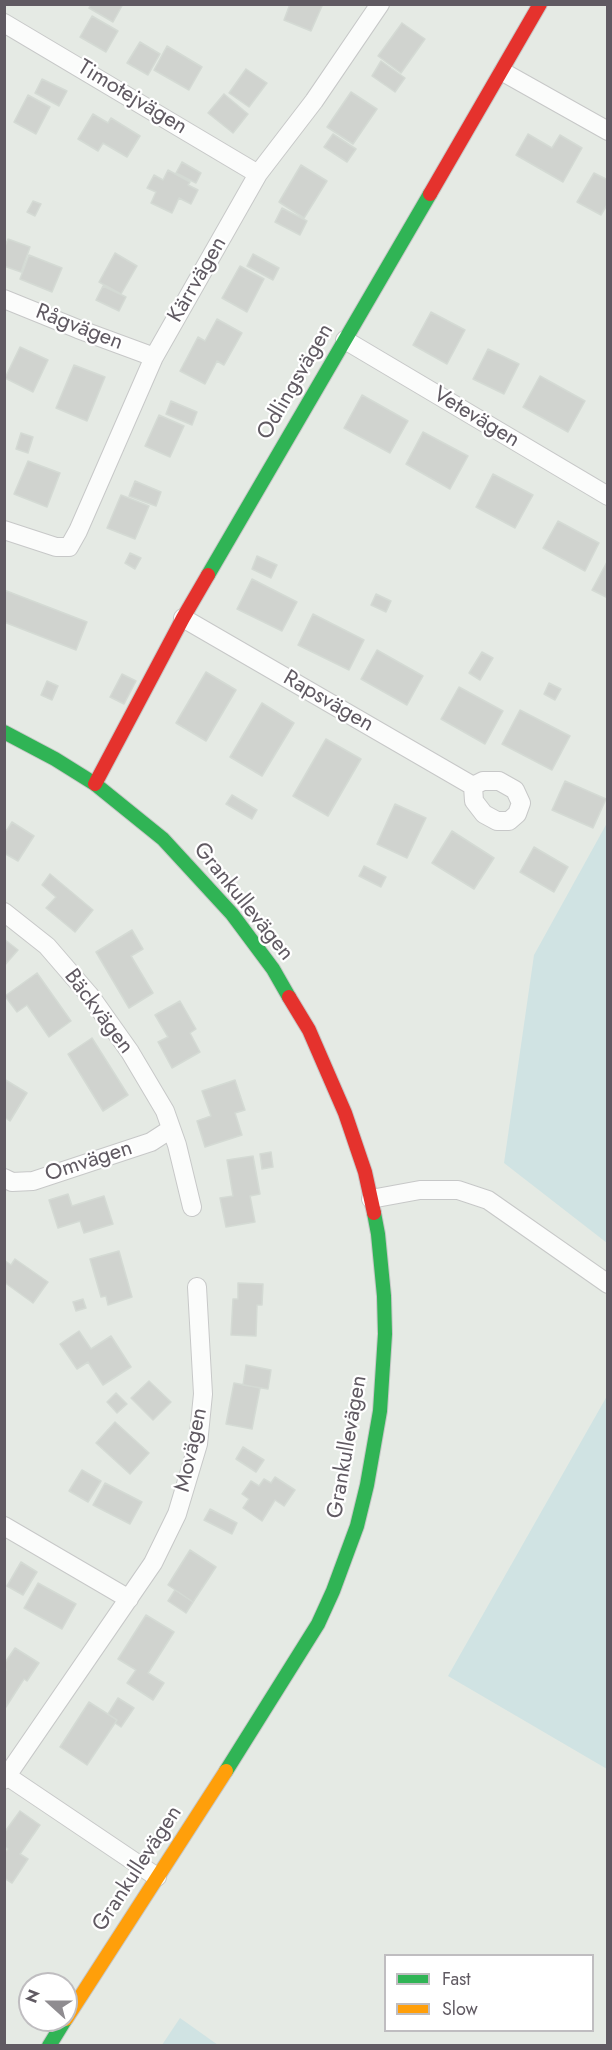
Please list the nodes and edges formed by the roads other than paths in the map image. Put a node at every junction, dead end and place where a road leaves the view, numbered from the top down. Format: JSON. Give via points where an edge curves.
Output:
{"nodes":[{"id":1,"x":380,"y":4,"type":"edge"},
{"id":2,"x":540,"y":4,"type":"edge"},
{"id":3,"x":4,"y":23,"type":"edge"},
{"id":4,"x":503,"y":72,"type":"junction"},
{"id":5,"x":608,"y":131,"type":"edge"},
{"id":6,"x":258,"y":174,"type":"junction"},
{"id":7,"x":4,"y":299,"type":"edge"},
{"id":8,"x":345,"y":340,"type":"junction"},
{"id":9,"x":154,"y":357,"type":"junction"},
{"id":10,"x":608,"y":496,"type":"edge"},
{"id":11,"x":4,"y":530,"type":"edge"},
{"id":12,"x":183,"y":618,"type":"junction"},
{"id":13,"x":4,"y":732,"type":"edge"},
{"id":14,"x":95,"y":784,"type":"junction"},
{"id":15,"x":473,"y":786,"type":"dead end"},
{"id":16,"x":4,"y":912,"type":"edge"},
{"id":17,"x":171,"y":1129,"type":"junction"},
{"id":18,"x":4,"y":1178,"type":"edge"},
{"id":19,"x":371,"y":1199,"type":"junction"},
{"id":20,"x":192,"y":1207,"type":"dead end"},
{"id":21,"x":608,"y":1284,"type":"edge"},
{"id":22,"x":197,"y":1287,"type":"dead end"},
{"id":23,"x":4,"y":1526,"type":"edge"},
{"id":24,"x":129,"y":1599,"type":"junction"},
{"id":25,"x":5,"y":1776,"type":"edge"},
{"id":26,"x":157,"y":1877,"type":"junction"},
{"id":27,"x":78,"y":2001,"type":"edge"},
{"id":28,"x":58,"y":2032,"type":"edge"},
{"id":29,"x":49,"y":2046,"type":"edge"}],
"edges":[{"from":1,"to":6,"type":"street","name":"Kärrvägen"},
{"from":2,"to":4,"type":"street","name":"Odlingsvägen"},
{"from":3,"to":6,"type":"street","name":"Timotejvägen"},
{"from":4,"to":5,"type":"street"},
{"from":4,"to":8,"type":"street","name":"Odlingsvägen"},
{"from":6,"to":9,"type":"street","name":"Kärrvägen"},
{"from":7,"to":9,"type":"street","name":"Rågvägen"},
{"from":8,"to":10,"type":"street","name":"Vetevägen"},
{"from":8,"to":12,"type":"street","name":"Odlingsvägen"},
{"from":9,"to":11,"type":"street","name":"Kärrvägen","via":[[69,547],[56,547]]},
{"from":12,"to":14,"type":"street","name":"Odlingsvägen"},
{"from":12,"to":15,"type":"street","name":"Rapsvägen"},
{"from":13,"to":14,"type":"street","name":"Grankullevägen"},
{"from":14,"to":19,"type":"street","name":"Grankullevägen","via":[[163,839],[232,914],[273,969],[309,1030],[345,1113]]},
{"from":16,"to":17,"type":"street","name":"Bäckvägen","via":[[47,946],[91,997],[130,1052],[165,1111]]},
{"from":17,"to":18,"type":"street","name":"Omvägen","via":[[151,1142],[33,1181],[12,1182]]},
{"from":17,"to":20,"type":"street","name":"Bäckvägen"},
{"from":19,"to":21,"type":"street","via":[[420,1190],[458,1190],[488,1200]]},
{"from":19,"to":26,"type":"street","name":"Grankullevägen","via":[[378,1234],[385,1335],[380,1411],[357,1526],[318,1624]]},
{"from":22,"to":24,"type":"street","name":"Movägen","via":[[203,1394],[198,1444],[177,1514],[153,1563]]},
{"from":23,"to":24,"type":"street"},
{"from":24,"to":25,"type":"street","name":"Movägen"},
{"from":25,"to":26,"type":"street"},
{"from":26,"to":27,"type":"street","name":"Grankullevägen"},
{"from":28,"to":29,"type":"street","name":"Grankullevägen"}]}
